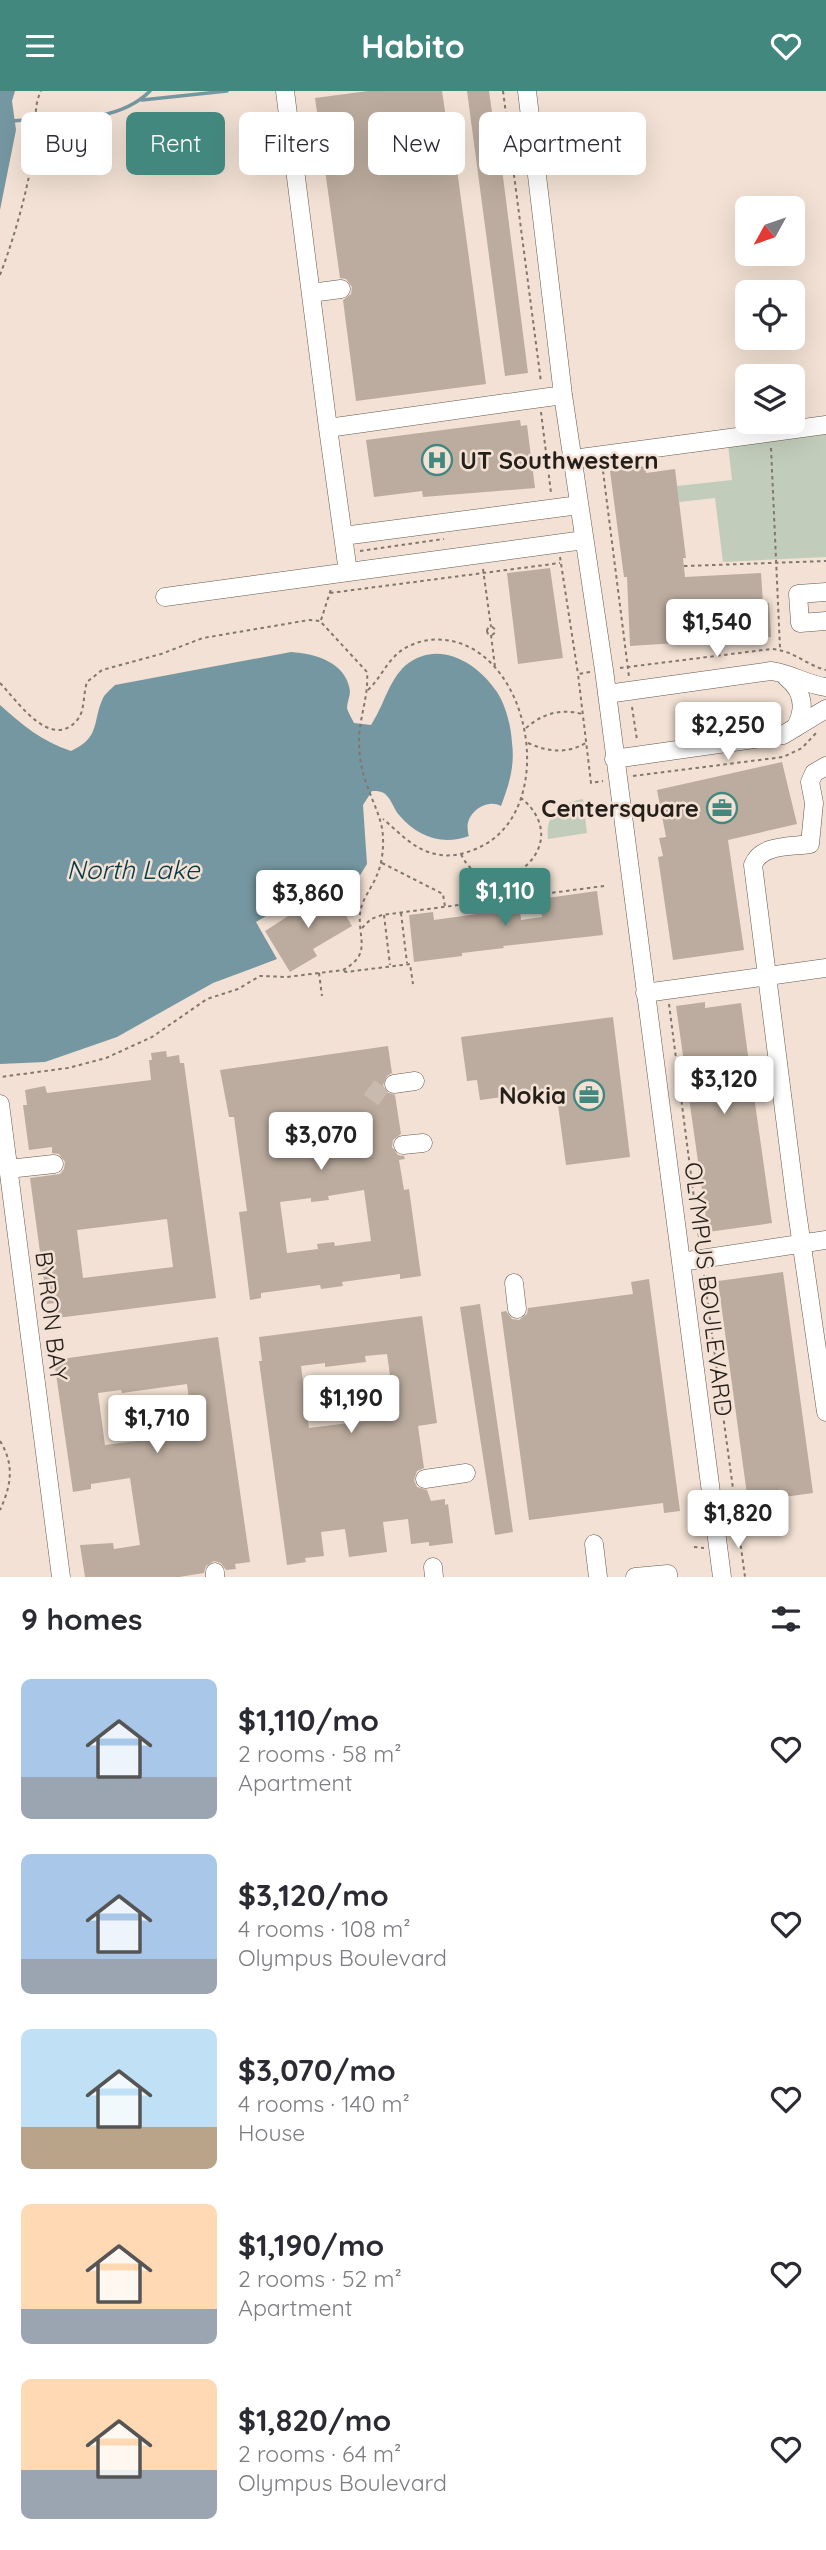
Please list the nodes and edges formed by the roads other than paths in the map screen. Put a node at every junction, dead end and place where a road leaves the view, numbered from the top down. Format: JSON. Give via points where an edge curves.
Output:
{"nodes":[{"id":1,"x":285,"y":91,"type":"edge"},
{"id":2,"x":527,"y":91,"type":"edge"},
{"id":3,"x":288,"y":112,"type":"edge"},
{"id":4,"x":296,"y":175,"type":"edge"},
{"id":5,"x":341,"y":289,"type":"dead end"},
{"id":6,"x":311,"y":293,"type":"junction"},
{"id":7,"x":563,"y":395,"type":"junction"},
{"id":8,"x":826,"y":425,"type":"edge"},
{"id":9,"x":328,"y":428,"type":"junction"},
{"id":10,"x":573,"y":459,"type":"junction"},
{"id":11,"x":579,"y":505,"type":"junction"},
{"id":12,"x":584,"y":540,"type":"junction"},
{"id":13,"x":353,"y":543,"type":"junction"},
{"id":14,"x":353,"y":576,"type":"junction"},
{"id":15,"x":826,"y":592,"type":"edge"},
{"id":16,"x":164,"y":597,"type":"dead end"},
{"id":17,"x":826,"y":621,"type":"edge"},
{"id":18,"x":780,"y":672,"type":"junction"},
{"id":19,"x":826,"y":687,"type":"edge"},
{"id":20,"x":607,"y":694,"type":"junction"},
{"id":21,"x":826,"y":709,"type":"edge"},
{"id":22,"x":795,"y":728,"type":"junction"},
{"id":23,"x":614,"y":758,"type":"junction"},
{"id":24,"x":826,"y":765,"type":"edge"},
{"id":25,"x":818,"y":842,"type":"edge"},
{"id":26,"x":826,"y":968,"type":"edge"},
{"id":27,"x":766,"y":975,"type":"junction"},
{"id":28,"x":645,"y":993,"type":"junction"},
{"id":29,"x":415,"y":1081,"type":"dead end"},
{"id":30,"x":394,"y":1084,"type":"tunnel mouth"},
{"id":31,"x":0,"y":1104,"type":"edge"},
{"id":32,"x":423,"y":1143,"type":"dead end"},
{"id":33,"x":403,"y":1145,"type":"dead end"},
{"id":34,"x":54,"y":1164,"type":"dead end"},
{"id":35,"x":8,"y":1169,"type":"junction"},
{"id":36,"x":826,"y":1240,"type":"edge"},
{"id":37,"x":802,"y":1243,"type":"junction"},
{"id":38,"x":681,"y":1262,"type":"junction"},
{"id":39,"x":514,"y":1283,"type":"dead end"},
{"id":40,"x":517,"y":1309,"type":"dead end"},
{"id":41,"x":826,"y":1412,"type":"edge"},
{"id":42,"x":466,"y":1473,"type":"dead end"},
{"id":43,"x":425,"y":1479,"type":"dead end"},
{"id":44,"x":594,"y":1543,"type":"dead end"},
{"id":45,"x":61,"y":1577,"type":"edge"},
{"id":46,"x":598,"y":1577,"type":"edge"},
{"id":47,"x":635,"y":1577,"type":"edge"},
{"id":48,"x":668,"y":1577,"type":"edge"},
{"id":49,"x":722,"y":1577,"type":"edge"}],
"edges":[{"from":1,"to":3,"type":"street"},
{"from":2,"to":7,"type":"street","name":"OLYMPUS BOULEVARD"},
{"from":4,"to":6,"type":"street"},
{"from":5,"to":6,"type":"street"},
{"from":6,"to":9,"type":"street"},
{"from":7,"to":9,"type":"street"},
{"from":7,"to":10,"type":"street","name":"OLYMPUS BOULEVARD"},
{"from":8,"to":10,"type":"street"},
{"from":9,"to":13,"type":"street"},
{"from":10,"to":11,"type":"street","name":"OLYMPUS BOULEVARD"},
{"from":11,"to":12,"type":"street","name":"OLYMPUS BOULEVARD"},
{"from":11,"to":13,"type":"street"},
{"from":12,"to":14,"type":"street"},
{"from":12,"to":20,"type":"street","name":"OLYMPUS BOULEVARD"},
{"from":13,"to":14,"type":"street"},
{"from":14,"to":16,"type":"street"},
{"from":15,"to":17,"type":"street","via":[[798,594],[800,622]]},
{"from":18,"to":19,"type":"street"},
{"from":18,"to":20,"type":"street"},
{"from":18,"to":22,"type":"street","via":[[800,691],[803,702]]},
{"from":20,"to":23,"type":"street","name":"OLYMPUS BOULEVARD"},
{"from":21,"to":22,"type":"street"},
{"from":22,"to":23,"type":"street","via":[[783,735]]},
{"from":23,"to":28,"type":"street","name":"OLYMPUS BOULEVARD"},
{"from":24,"to":25,"type":"street","via":[[814,772],[810,782]]},
{"from":25,"to":27,"type":"street","via":[[763,851],[753,865]]},
{"from":26,"to":27,"type":"street"},
{"from":27,"to":28,"type":"street"},
{"from":27,"to":37,"type":"street"},
{"from":28,"to":38,"type":"street","name":"OLYMPUS BOULEVARD"},
{"from":29,"to":30,"type":"street"},
{"from":31,"to":35,"type":"street","name":"BYRON BAY"},
{"from":32,"to":33,"type":"street"},
{"from":34,"to":35,"type":"street"},
{"from":35,"to":45,"type":"street","name":"BYRON BAY"},
{"from":36,"to":37,"type":"street"},
{"from":37,"to":38,"type":"street"},
{"from":37,"to":41,"type":"street"},
{"from":38,"to":49,"type":"street","name":"OLYMPUS BOULEVARD"},
{"from":39,"to":40,"type":"street"},
{"from":42,"to":43,"type":"street"},
{"from":44,"to":46,"type":"street"},
{"from":47,"to":48,"type":"street"}]}
